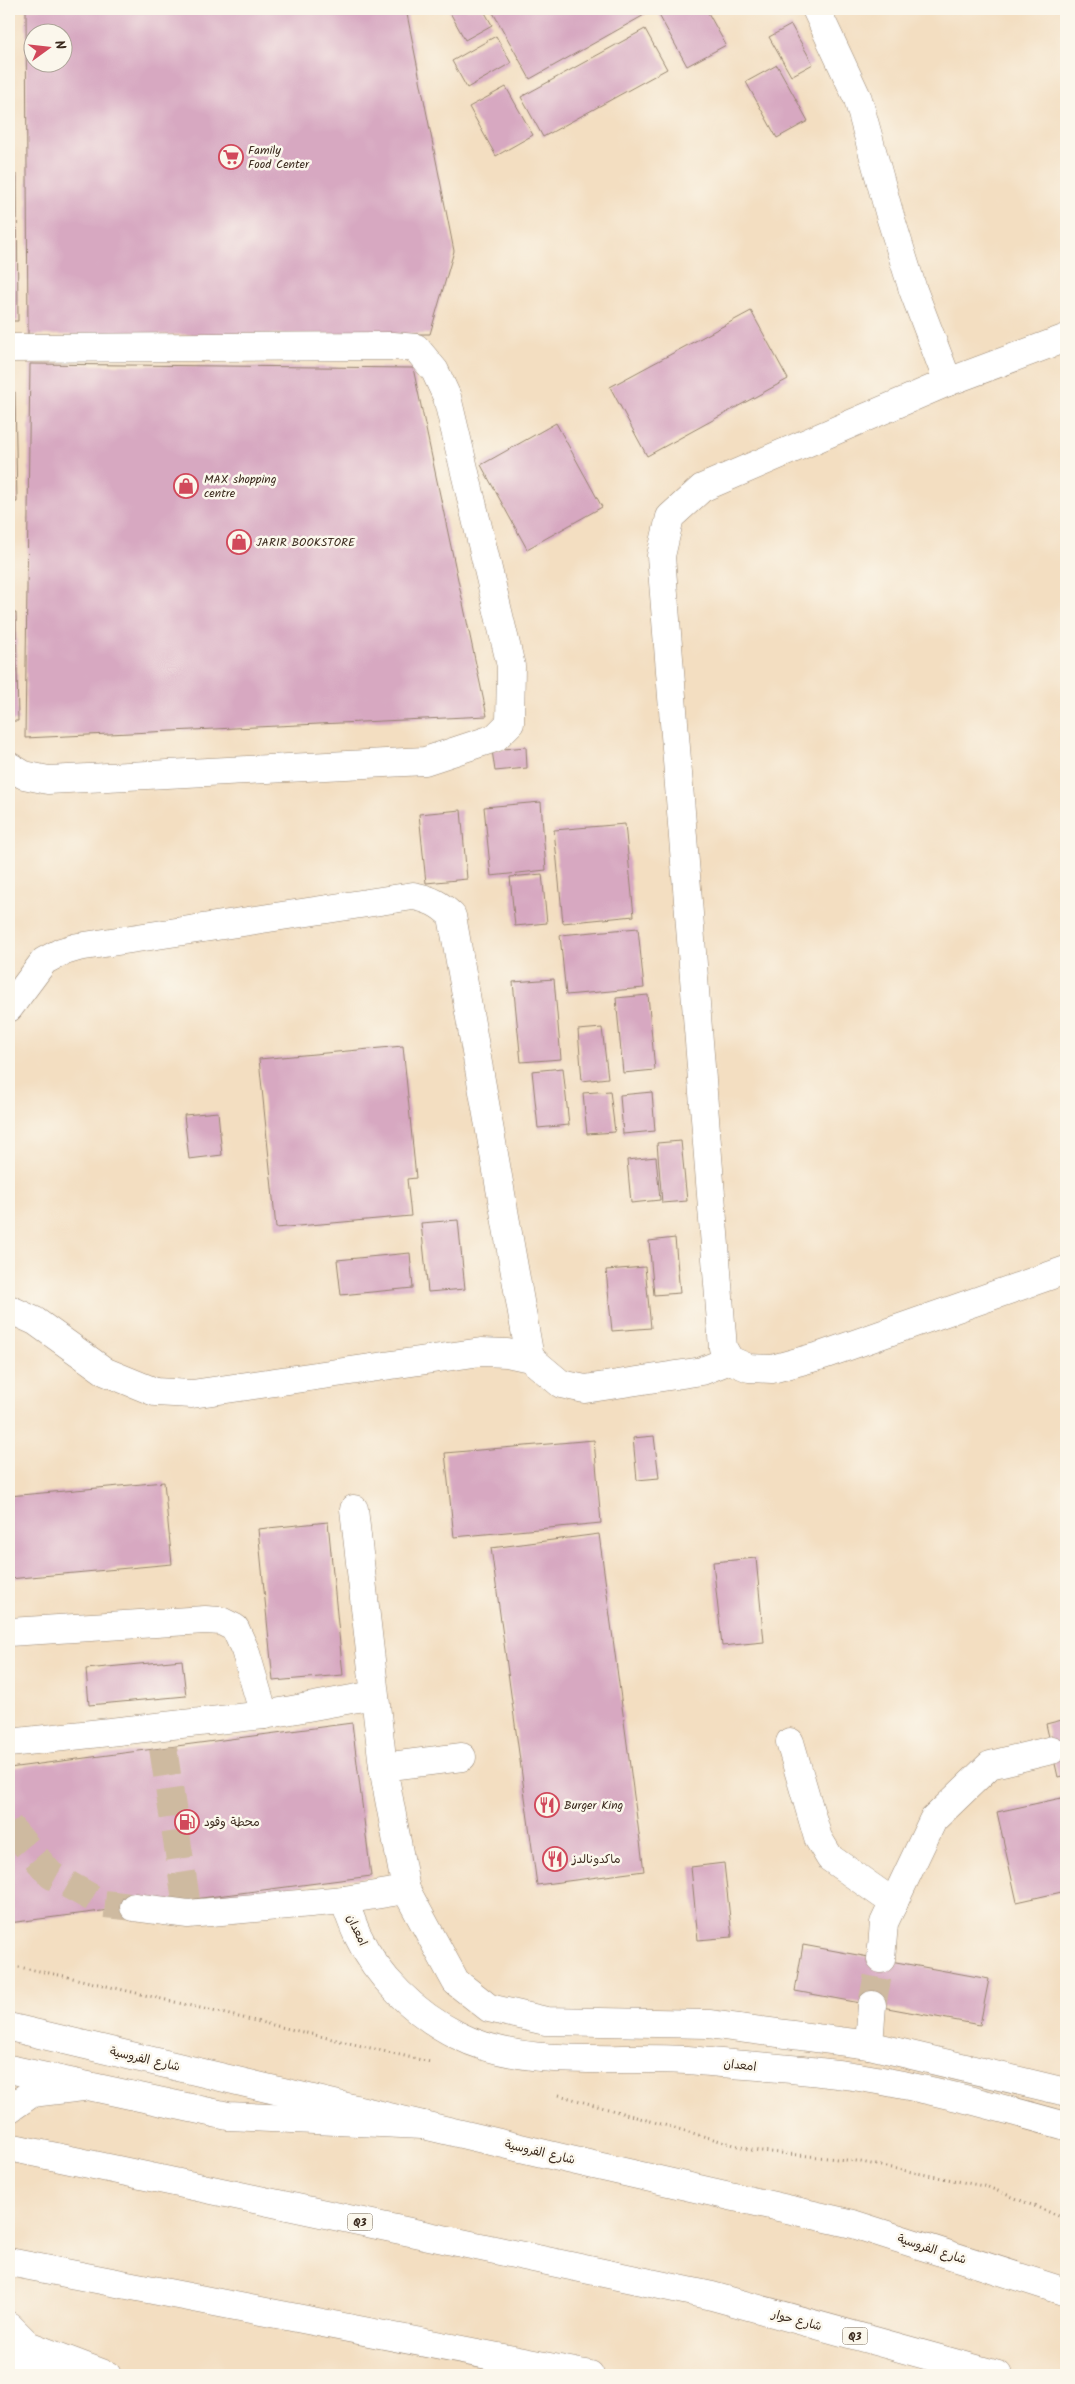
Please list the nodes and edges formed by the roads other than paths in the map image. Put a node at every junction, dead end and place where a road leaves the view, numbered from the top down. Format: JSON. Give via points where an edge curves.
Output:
{"nodes":[{"id":1,"x":816,"y":9,"type":"edge"},
{"id":2,"x":1066,"y":338,"type":"edge"},
{"id":3,"x":9,"y":348,"type":"edge"},
{"id":4,"x":948,"y":382,"type":"junction"},
{"id":5,"x":9,"y":766,"type":"edge"},
{"id":6,"x":9,"y":1008,"type":"edge"},
{"id":7,"x":1066,"y":1270,"type":"edge"},
{"id":8,"x":9,"y":1309,"type":"edge"},
{"id":9,"x":530,"y":1358,"type":"junction"},
{"id":10,"x":730,"y":1360,"type":"junction"},
{"id":11,"x":354,"y":1509,"type":"dead end"},
{"id":12,"x":9,"y":1632,"type":"edge"},
{"id":13,"x":374,"y":1696,"type":"junction"},
{"id":14,"x":264,"y":1714,"type":"junction"},
{"id":15,"x":790,"y":1742,"type":"dead end"},
{"id":16,"x":9,"y":1743,"type":"edge"},
{"id":17,"x":1052,"y":1750,"type":"dead end"},
{"id":18,"x":462,"y":1757,"type":"dead end"},
{"id":19,"x":383,"y":1767,"type":"junction"},
{"id":20,"x":406,"y":1890,"type":"junction"},
{"id":21,"x":344,"y":1900,"type":"junction"},
{"id":22,"x":894,"y":1903,"type":"junction"},
{"id":23,"x":134,"y":1907,"type":"tunnel mouth"},
{"id":24,"x":881,"y":1959,"type":"tunnel mouth"},
{"id":25,"x":872,"y":2005,"type":"tunnel mouth"},
{"id":26,"x":9,"y":2027,"type":"edge"},
{"id":27,"x":869,"y":2045,"type":"junction"},
{"id":28,"x":9,"y":2069,"type":"edge"},
{"id":29,"x":92,"y":2086,"type":"junction"},
{"id":30,"x":1066,"y":2092,"type":"edge"},
{"id":31,"x":9,"y":2109,"type":"edge"},
{"id":32,"x":423,"y":2125,"type":"junction"},
{"id":33,"x":1066,"y":2126,"type":"edge"},
{"id":34,"x":9,"y":2147,"type":"edge"},
{"id":35,"x":9,"y":2262,"type":"edge"},
{"id":36,"x":1066,"y":2292,"type":"edge"},
{"id":37,"x":9,"y":2326,"type":"edge"},
{"id":38,"x":9,"y":2359,"type":"edge"},
{"id":39,"x":76,"y":2375,"type":"edge"},
{"id":40,"x":107,"y":2375,"type":"edge"},
{"id":41,"x":590,"y":2375,"type":"edge"},
{"id":42,"x":998,"y":2375,"type":"edge"}],
"edges":[{"from":1,"to":4,"type":"main road","via":[[858,99],[913,290]]},
{"from":2,"to":4,"type":"main road"},
{"from":3,"to":5,"type":"main road","via":[[416,348],[435,371],[446,398],[511,666],[510,723],[495,738],[425,762],[48,780],[24,776]]},
{"from":4,"to":10,"type":"main road","via":[[702,488],[670,517],[661,556],[722,1348]]},
{"from":6,"to":9,"type":"main road","via":[[44,961],[78,946],[413,896],[430,899],[443,907],[452,916]]},
{"from":7,"to":10,"type":"main road","via":[[772,1369],[749,1368]]},
{"from":8,"to":9,"type":"main road","via":[[34,1321],[106,1372],[156,1392],[192,1394],[481,1352]]},
{"from":9,"to":10,"type":"main road","via":[[561,1384],[585,1389],[702,1371]]},
{"from":11,"to":13,"type":"main road"},
{"from":12,"to":14,"type":"main road","via":[[205,1620],[221,1622],[235,1628]]},
{"from":13,"to":14,"type":"main road"},
{"from":13,"to":19,"type":"main road"},
{"from":14,"to":16,"type":"main road","via":[[162,1737]]},
{"from":15,"to":22,"type":"main road","via":[[818,1838],[830,1858]]},
{"from":17,"to":22,"type":"main road","via":[[990,1765],[933,1820]]},
{"from":18,"to":19,"type":"main road"},
{"from":19,"to":20,"type":"main road"},
{"from":20,"to":21,"type":"main road","name":"امعدان"},
{"from":20,"to":27,"type":"main road","via":[[456,1982],[489,2008],[546,2022],[708,2024]]},
{"from":21,"to":23,"type":"main road"},
{"from":21,"to":33,"type":"main road","name":"امعدان","via":[[357,1934],[376,1966],[399,1993],[426,2017],[457,2036],[491,2049],[526,2056],[695,2061],[859,2077],[991,2105]]},
{"from":22,"to":24,"type":"main road","via":[[884,1923]]},
{"from":25,"to":27,"type":"main road"},
{"from":26,"to":32,"type":"main road","name":"شارع الفروسية"},
{"from":27,"to":30,"type":"main road"},
{"from":28,"to":29,"type":"main road"},
{"from":29,"to":31,"type":"main road","via":[[32,2093]]},
{"from":29,"to":32,"type":"main road","via":[[228,2116]]},
{"from":32,"to":36,"type":"main road","name":"شارع الفروسية","via":[[853,2224]]},
{"from":34,"to":42,"type":"main road","name":"شارع حوار","number":"Q3","via":[[712,2296]]},
{"from":35,"to":41,"type":"main road"},
{"from":37,"to":40,"type":"main road","via":[[28,2345]]},
{"from":38,"to":39,"type":"main road"}]}
